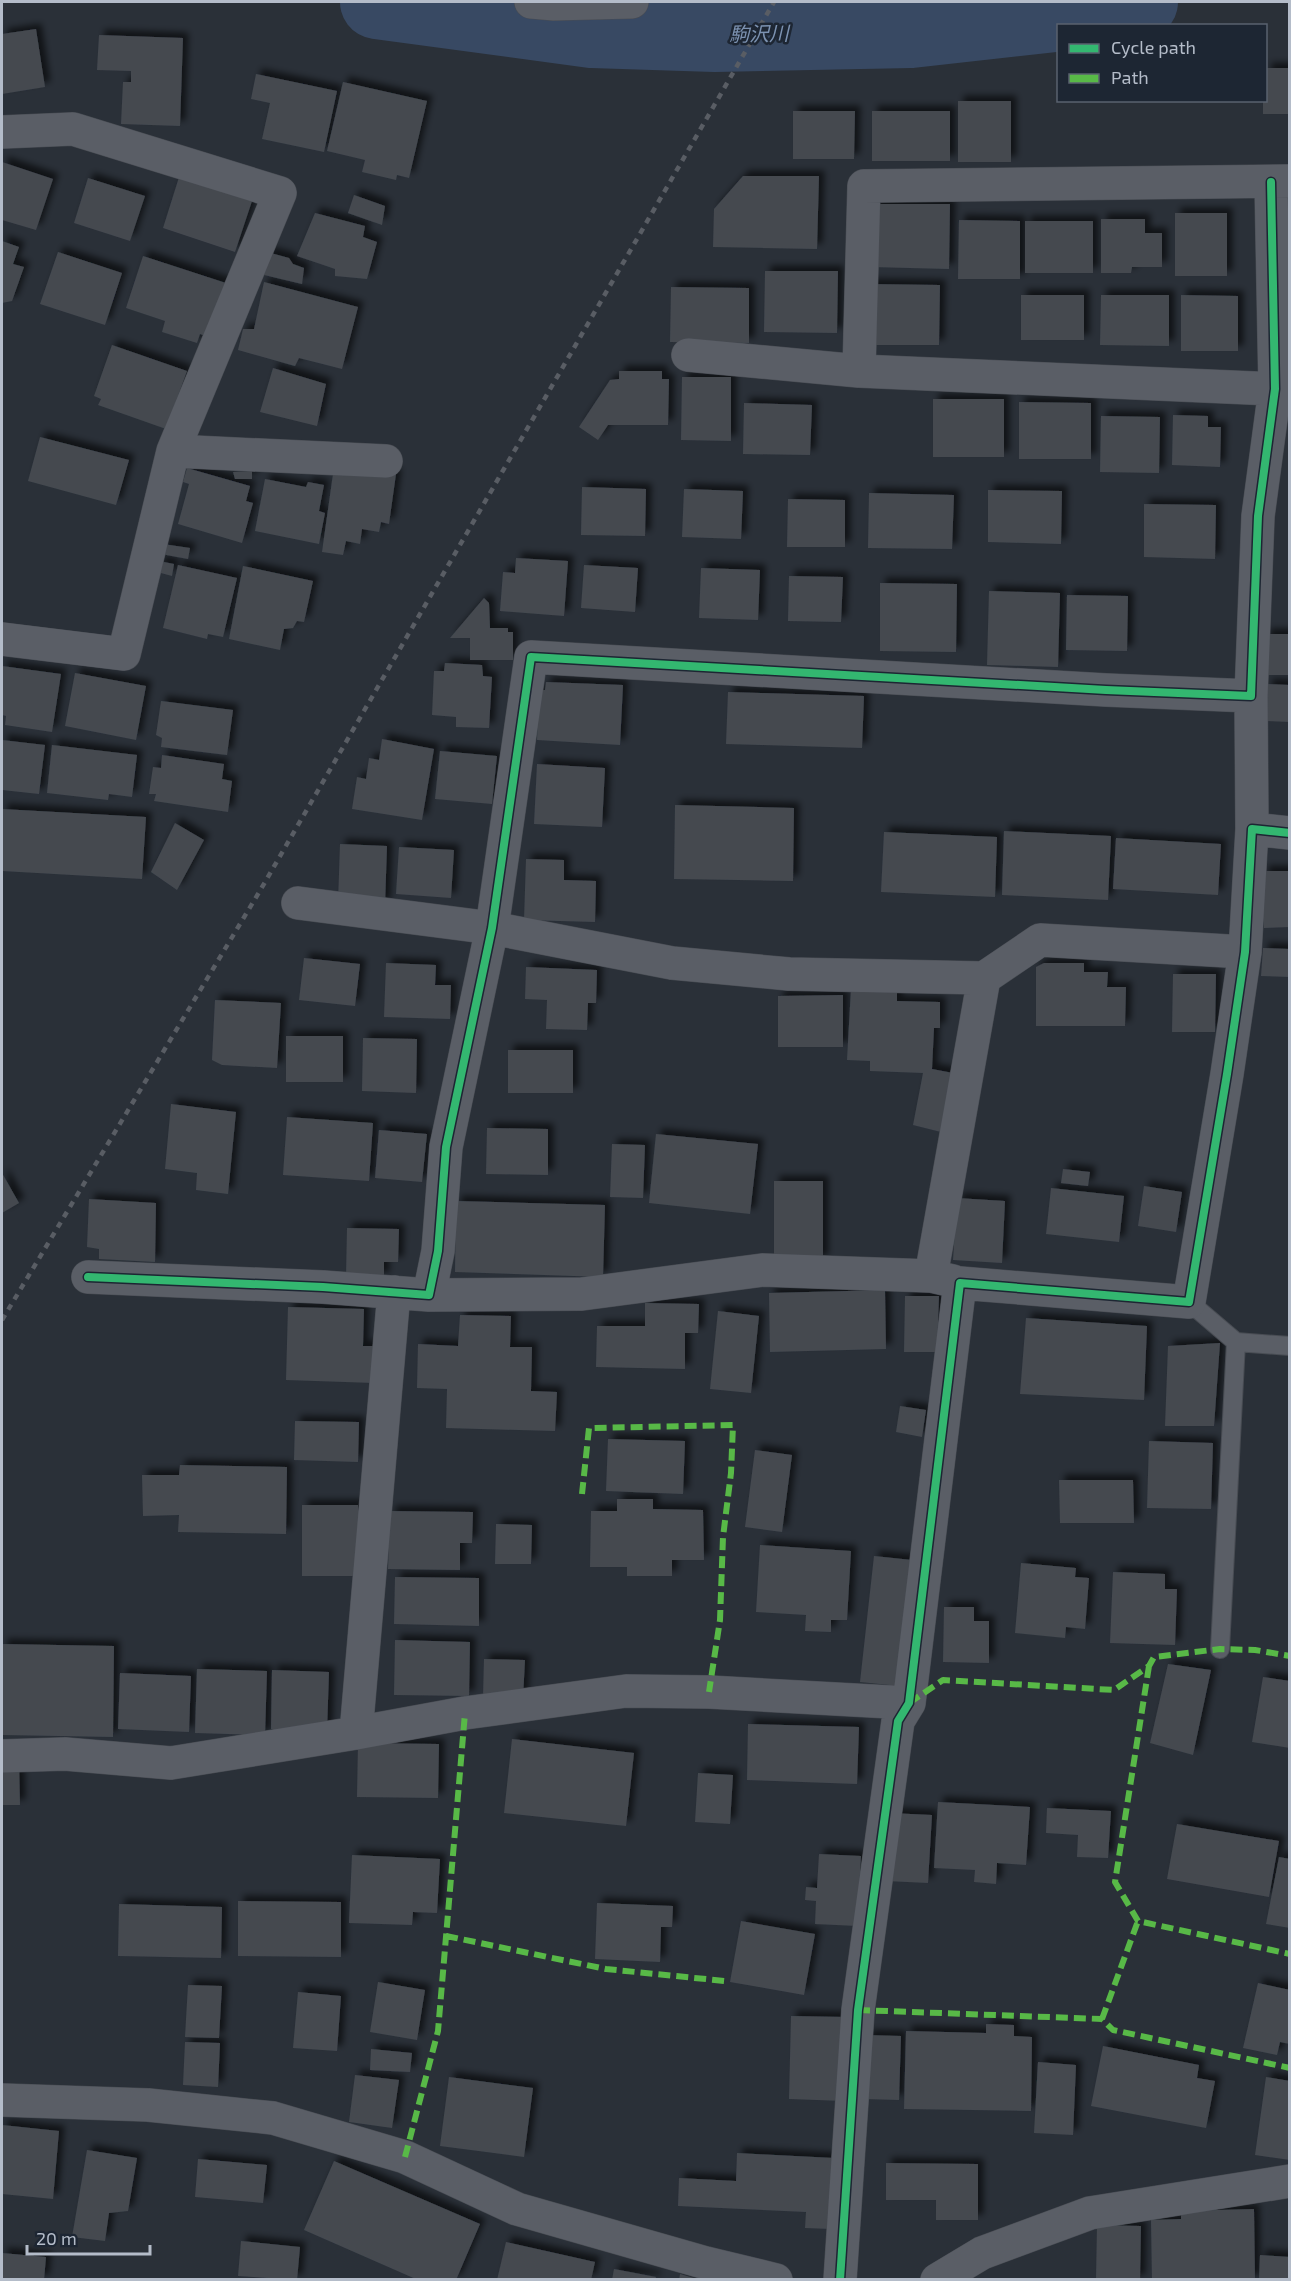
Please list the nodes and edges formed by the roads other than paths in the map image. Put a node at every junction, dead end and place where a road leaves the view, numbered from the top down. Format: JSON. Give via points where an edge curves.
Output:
{"nodes":[{"id":1,"x":531,"y":2,"type":"edge"},
{"id":2,"x":632,"y":2,"type":"edge"},
{"id":3,"x":2,"y":132,"type":"edge"},
{"id":4,"x":1280,"y":182,"type":"edge"},
{"id":5,"x":688,"y":356,"type":"dead end"},
{"id":6,"x":860,"y":370,"type":"junction"},
{"id":7,"x":1275,"y":389,"type":"junction"},
{"id":8,"x":173,"y":451,"type":"junction"},
{"id":9,"x":386,"y":461,"type":"dead end"},
{"id":10,"x":2,"y":639,"type":"edge"},
{"id":11,"x":1251,"y":696,"type":"junction"},
{"id":12,"x":1252,"y":829,"type":"junction"},
{"id":13,"x":1290,"y":832,"type":"edge"},
{"id":14,"x":298,"y":903,"type":"dead end"},
{"id":15,"x":492,"y":928,"type":"junction"},
{"id":16,"x":1245,"y":952,"type":"junction"},
{"id":17,"x":984,"y":978,"type":"junction"},
{"id":18,"x":88,"y":1276,"type":"dead end"},
{"id":19,"x":946,"y":1279,"type":"junction"},
{"id":20,"x":394,"y":1292,"type":"junction"},
{"id":21,"x":429,"y":1295,"type":"junction"},
{"id":22,"x":1189,"y":1302,"type":"junction"},
{"id":23,"x":1236,"y":1342,"type":"junction"},
{"id":24,"x":1290,"y":1346,"type":"edge"},
{"id":25,"x":1220,"y":1648,"type":"dead end"},
{"id":26,"x":909,"y":1702,"type":"junction"},
{"id":27,"x":356,"y":1733,"type":"junction"},
{"id":28,"x":2,"y":1756,"type":"edge"},
{"id":29,"x":2,"y":2100,"type":"edge"},
{"id":30,"x":1290,"y":2181,"type":"edge"},
{"id":31,"x":776,"y":2280,"type":"edge"},
{"id":32,"x":840,"y":2280,"type":"edge"},
{"id":33,"x":937,"y":2280,"type":"edge"}],
"edges":[{"from":1,"to":2,"type":"street"},
{"from":3,"to":8,"type":"street","via":[[73,129],[279,193]]},
{"from":4,"to":6,"type":"street","via":[[864,186]]},
{"from":4,"to":7,"type":"street"},
{"from":5,"to":6,"type":"street"},
{"from":6,"to":7,"type":"street"},
{"from":7,"to":11,"type":"street","via":[[1258,516]]},
{"from":8,"to":9,"type":"street"},
{"from":8,"to":10,"type":"street","via":[[124,654]]},
{"from":11,"to":12,"type":"street"},
{"from":11,"to":15,"type":"street","via":[[531,657]]},
{"from":12,"to":13,"type":"street"},
{"from":12,"to":16,"type":"street"},
{"from":14,"to":15,"type":"street"},
{"from":15,"to":17,"type":"street","via":[[672,963],[789,974]]},
{"from":15,"to":21,"type":"street","via":[[446,1147],[438,1251]]},
{"from":16,"to":17,"type":"street","via":[[1040,940]]},
{"from":16,"to":22,"type":"street"},
{"from":17,"to":19,"type":"street"},
{"from":18,"to":20,"type":"street"},
{"from":19,"to":21,"type":"street","via":[[762,1270],[582,1294]]},
{"from":19,"to":22,"type":"street"},
{"from":19,"to":26,"type":"street"},
{"from":20,"to":21,"type":"street"},
{"from":20,"to":27,"type":"street"},
{"from":22,"to":23,"type":"lane"},
{"from":23,"to":24,"type":"lane"},
{"from":23,"to":25,"type":"lane"},
{"from":26,"to":27,"type":"street","via":[[627,1691],[465,1713]]},
{"from":26,"to":32,"type":"street","via":[[898,1721],[858,2010]]},
{"from":27,"to":28,"type":"street","via":[[171,1763],[65,1754]]},
{"from":29,"to":31,"type":"street","via":[[148,2105],[273,2118],[405,2157],[518,2209]]},
{"from":30,"to":33,"type":"street","via":[[1090,2213],[982,2253]]}]}
